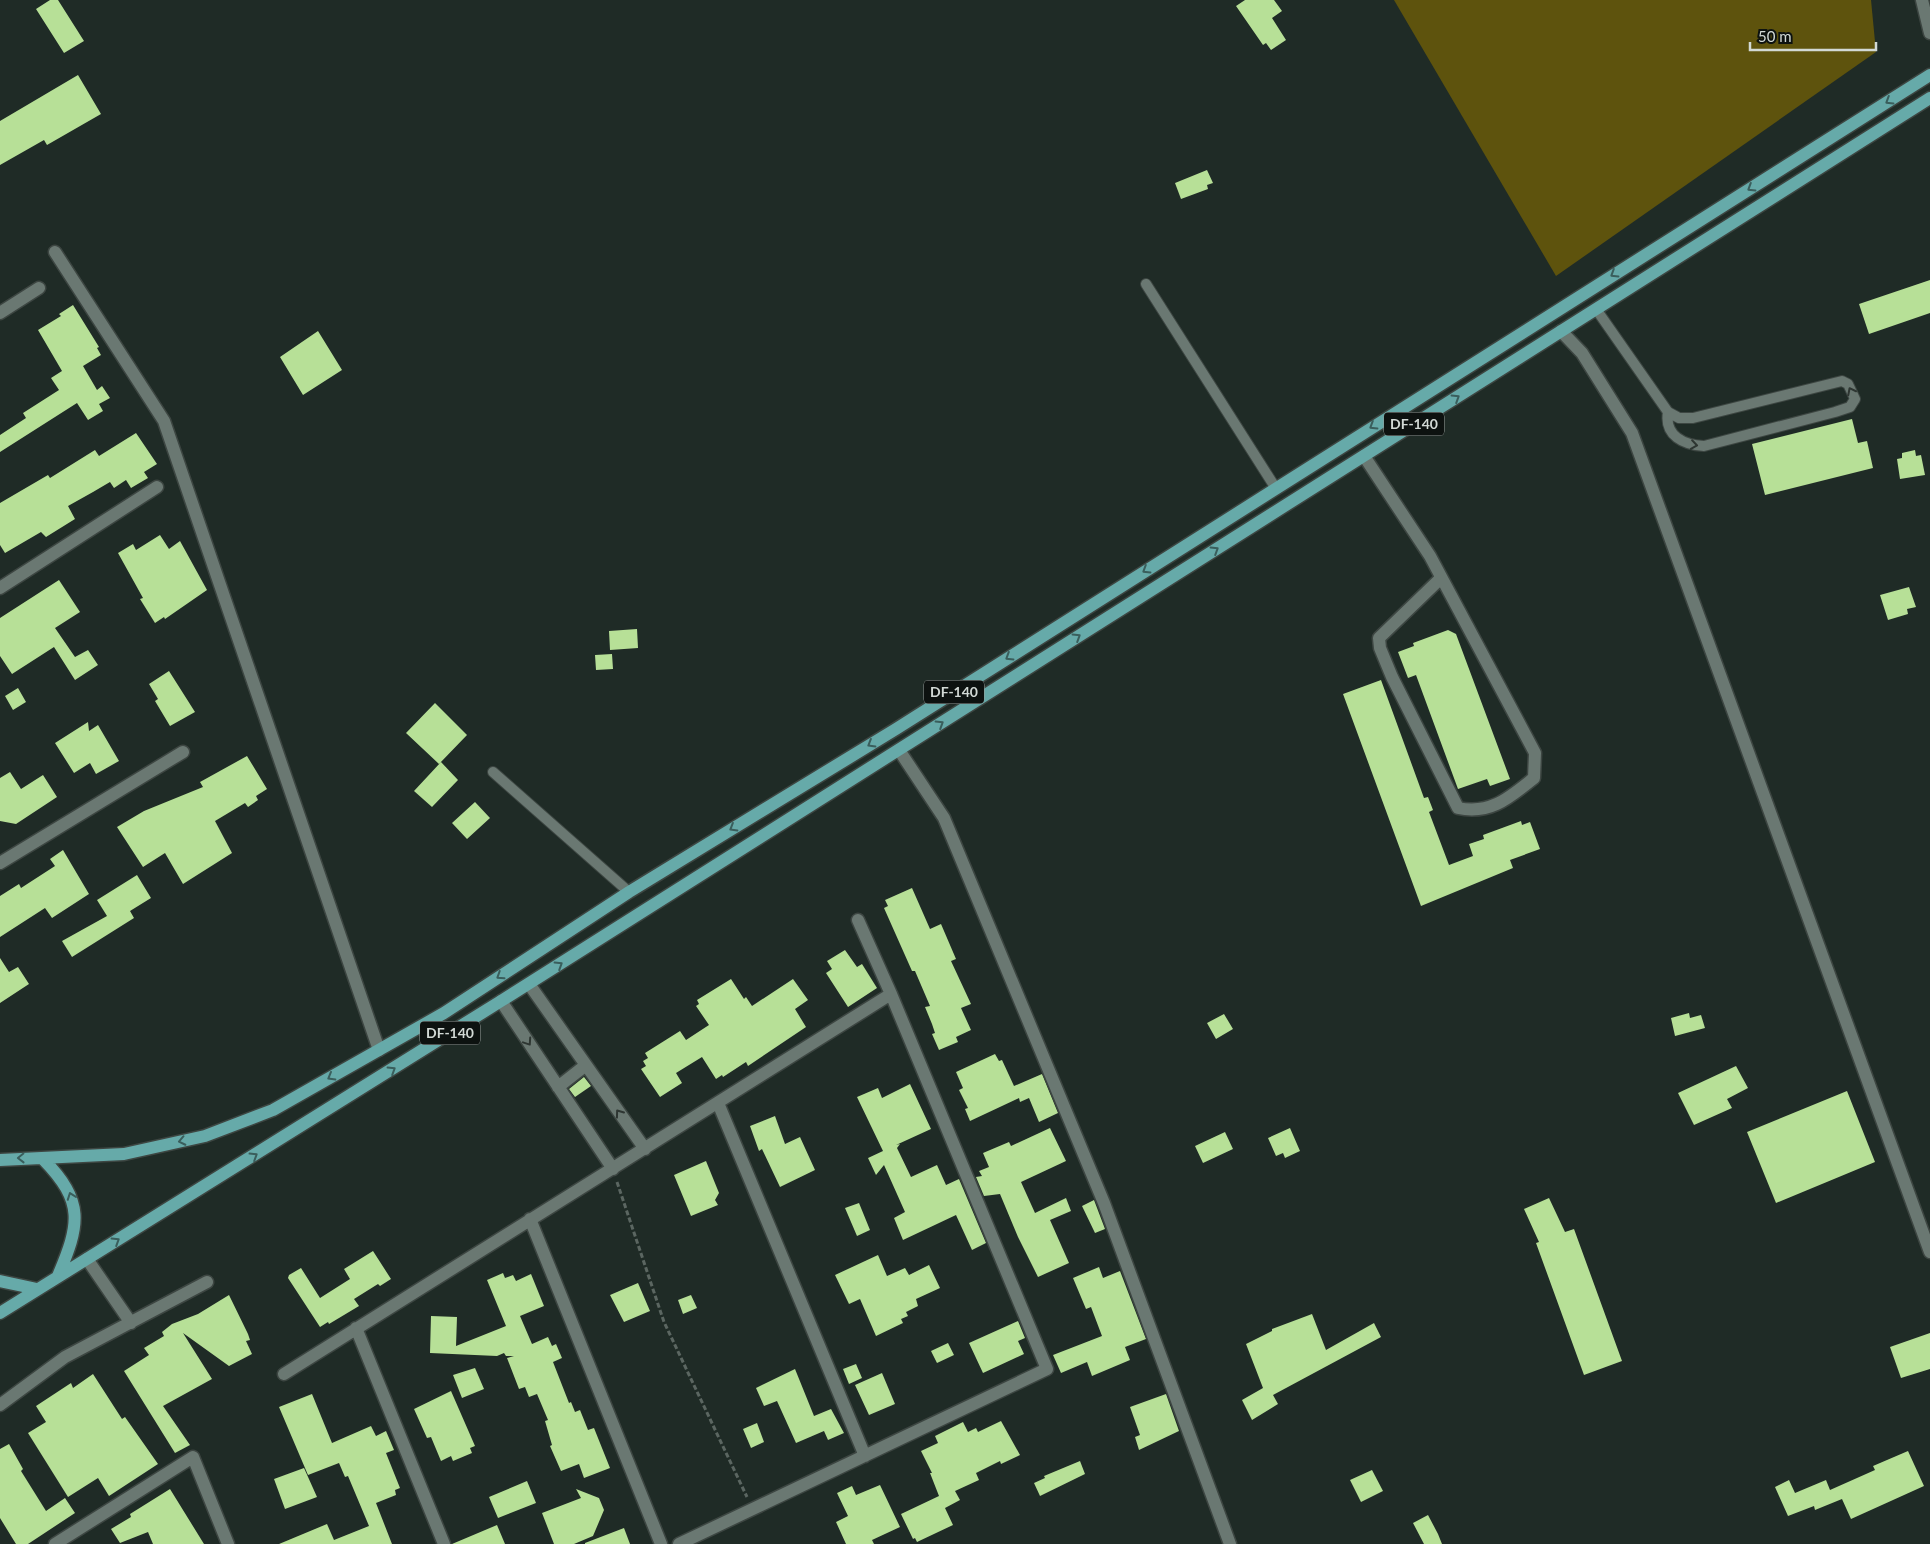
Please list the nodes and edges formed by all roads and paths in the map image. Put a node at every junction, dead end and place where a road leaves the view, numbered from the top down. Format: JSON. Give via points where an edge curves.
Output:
{"nodes":[{"id":1,"x":1922,"y":0,"type":"edge"},
{"id":2,"x":1930,"y":33,"type":"edge"},
{"id":3,"x":1930,"y":75,"type":"edge"},
{"id":4,"x":1930,"y":98,"type":"edge"},
{"id":5,"x":55,"y":252,"type":"dead end"},
{"id":6,"x":1146,"y":284,"type":"dead end"},
{"id":7,"x":39,"y":288,"type":"dead end"},
{"id":8,"x":1596,"y":309,"type":"junction"},
{"id":9,"x":0,"y":313,"type":"edge"},
{"id":10,"x":1561,"y":331,"type":"junction"},
{"id":11,"x":1668,"y":412,"type":"junction"},
{"id":12,"x":1364,"y":456,"type":"junction"},
{"id":13,"x":157,"y":487,"type":"dead end"},
{"id":14,"x":1275,"y":487,"type":"junction"},
{"id":15,"x":1441,"y":578,"type":"junction"},
{"id":16,"x":0,"y":588,"type":"edge"},
{"id":17,"x":899,"y":750,"type":"junction"},
{"id":18,"x":183,"y":752,"type":"dead end"},
{"id":19,"x":493,"y":772,"type":"dead end"},
{"id":20,"x":0,"y":863,"type":"edge"},
{"id":21,"x":629,"y":892,"type":"junction"},
{"id":22,"x":858,"y":920,"type":"dead end"},
{"id":23,"x":529,"y":984,"type":"junction"},
{"id":24,"x":891,"y":994,"type":"junction"},
{"id":25,"x":502,"y":1001,"type":"junction"},
{"id":26,"x":379,"y":1050,"type":"junction"},
{"id":27,"x":586,"y":1065,"type":"junction"},
{"id":28,"x":558,"y":1086,"type":"junction"},
{"id":29,"x":718,"y":1103,"type":"junction"},
{"id":30,"x":645,"y":1149,"type":"junction"},
{"id":31,"x":43,"y":1159,"type":"junction"},
{"id":32,"x":0,"y":1160,"type":"edge"},
{"id":33,"x":613,"y":1169,"type":"junction"},
{"id":34,"x":530,"y":1219,"type":"junction"},
{"id":35,"x":1930,"y":1252,"type":"edge"},
{"id":36,"x":87,"y":1260,"type":"junction"},
{"id":37,"x":58,"y":1276,"type":"junction"},
{"id":38,"x":0,"y":1281,"type":"edge"},
{"id":39,"x":207,"y":1282,"type":"dead end"},
{"id":40,"x":38,"y":1289,"type":"junction"},
{"id":41,"x":0,"y":1313,"type":"edge"},
{"id":42,"x":131,"y":1323,"type":"junction"},
{"id":43,"x":356,"y":1328,"type":"junction"},
{"id":44,"x":284,"y":1374,"type":"dead end"},
{"id":45,"x":0,"y":1405,"type":"edge"},
{"id":46,"x":865,"y":1456,"type":"junction"},
{"id":47,"x":753,"y":1509,"type":"junction"},
{"id":48,"x":55,"y":1544,"type":"edge"},
{"id":49,"x":228,"y":1544,"type":"edge"},
{"id":50,"x":444,"y":1544,"type":"edge"},
{"id":51,"x":661,"y":1544,"type":"edge"},
{"id":52,"x":679,"y":1544,"type":"edge"},
{"id":53,"x":1230,"y":1544,"type":"edge"}],
"edges":[{"from":1,"to":2,"type":"street"},
{"from":3,"to":14,"type":"main road","number":"DF-140","one_way":true},
{"from":4,"to":8,"type":"main road","number":"DF-140"},
{"from":5,"to":26,"type":"street","via":[[164,421]]},
{"from":6,"to":14,"type":"lane"},
{"from":7,"to":9,"type":"street"},
{"from":8,"to":10,"type":"main road","number":"DF-140"},
{"from":8,"to":11,"type":"lane"},
{"from":12,"to":10,"type":"main road","number":"DF-140","one_way":true},
{"from":10,"to":35,"type":"street","via":[[1582,353],[1632,433]]},
{"from":11,"to":11,"type":"lane","one_way":true,"via":[[1669,427],[1676,439],[1689,446],[1704,446],[1835,412],[1850,407],[1855,399],[1848,384],[1842,381],[1693,418],[1679,418]]},
{"from":12,"to":15,"type":"street"},
{"from":17,"to":12,"type":"main road","number":"DF-140","one_way":true},
{"from":13,"to":16,"type":"street"},
{"from":14,"to":21,"type":"main road","number":"DF-140","one_way":true,"via":[[896,728]]},
{"from":15,"to":15,"type":"street","via":[[1535,753],[1534,778],[1502,803],[1472,811],[1458,808],[1380,648],[1379,638]]},
{"from":23,"to":17,"type":"main road","number":"DF-140","one_way":true},
{"from":17,"to":53,"type":"street","via":[[944,818],[1104,1203]]},
{"from":18,"to":20,"type":"street"},
{"from":19,"to":21,"type":"lane"},
{"from":21,"to":26,"type":"main road","number":"DF-140","one_way":true,"via":[[444,1013]]},
{"from":22,"to":24,"type":"street"},
{"from":23,"to":25,"type":"main road","number":"DF-140"},
{"from":23,"to":27,"type":"street"},
{"from":24,"to":29,"type":"street"},
{"from":24,"to":46,"type":"street","via":[[1047,1369]]},
{"from":25,"to":28,"type":"street","one_way":true},
{"from":36,"to":25,"type":"main road","number":"DF-140","one_way":true},
{"from":26,"to":31,"type":"main road","number":"DF-140","one_way":true,"via":[[273,1110],[205,1136],[124,1154]]},
{"from":27,"to":28,"type":"street"},
{"from":30,"to":27,"type":"street","one_way":true},
{"from":28,"to":33,"type":"street"},
{"from":29,"to":30,"type":"street"},
{"from":29,"to":46,"type":"street"},
{"from":30,"to":33,"type":"street"},
{"from":31,"to":32,"type":"main road","number":"DF-140","one_way":true,"via":[[21,1157]]},
{"from":37,"to":31,"type":"main road","one_way":true,"via":[[76,1226],[74,1206],[60,1176]]},
{"from":33,"to":34,"type":"street"},
{"from":33,"to":47,"type":"path","via":[[664,1322]]},
{"from":34,"to":43,"type":"street"},
{"from":34,"to":51,"type":"street"},
{"from":36,"to":37,"type":"main road","number":"DF-140"},
{"from":36,"to":42,"type":"street"},
{"from":37,"to":40,"type":"main road","number":"DF-140"},
{"from":38,"to":40,"type":"main road"},
{"from":39,"to":42,"type":"street"},
{"from":40,"to":41,"type":"main road","number":"DF-140"},
{"from":42,"to":45,"type":"street","via":[[65,1357]]},
{"from":43,"to":44,"type":"street"},
{"from":43,"to":50,"type":"street"},
{"from":46,"to":47,"type":"street"},
{"from":47,"to":52,"type":"street"},
{"from":48,"to":49,"type":"street","via":[[193,1457]]}]}
